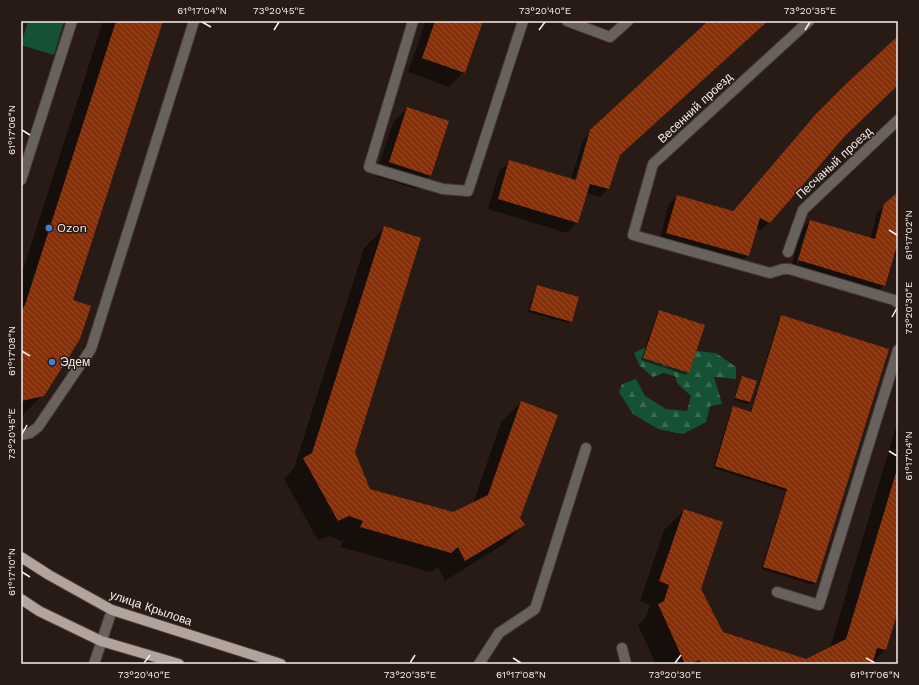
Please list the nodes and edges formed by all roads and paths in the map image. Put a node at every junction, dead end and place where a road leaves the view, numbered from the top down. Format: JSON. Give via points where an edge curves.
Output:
{"nodes":[{"id":1,"x":72,"y":21,"type":"edge"},
{"id":2,"x":194,"y":21,"type":"edge"},
{"id":3,"x":412,"y":21,"type":"edge"},
{"id":4,"x":524,"y":21,"type":"edge"},
{"id":5,"x":566,"y":21,"type":"edge"},
{"id":6,"x":628,"y":21,"type":"edge"},
{"id":7,"x":809,"y":21,"type":"edge"},
{"id":8,"x":898,"y":120,"type":"edge"},
{"id":9,"x":21,"y":180,"type":"edge"},
{"id":10,"x":788,"y":252,"type":"dead end"},
{"id":11,"x":898,"y":303,"type":"edge"},
{"id":12,"x":898,"y":350,"type":"edge"},
{"id":13,"x":21,"y":435,"type":"edge"},
{"id":14,"x":586,"y":448,"type":"dead end"},
{"id":15,"x":21,"y":558,"type":"edge"},
{"id":16,"x":777,"y":592,"type":"dead end"},
{"id":17,"x":21,"y":599,"type":"edge"},
{"id":18,"x":112,"y":610,"type":"junction"},
{"id":19,"x":101,"y":641,"type":"junction"},
{"id":20,"x":622,"y":648,"type":"dead end"},
{"id":21,"x":94,"y":664,"type":"edge"},
{"id":22,"x":178,"y":664,"type":"edge"},
{"id":23,"x":281,"y":664,"type":"edge"},
{"id":24,"x":479,"y":664,"type":"edge"},
{"id":25,"x":626,"y":664,"type":"edge"}],
"edges":[{"from":1,"to":9,"type":"street"},
{"from":2,"to":13,"type":"street","via":[[91,349],[38,427],[30,433]]},
{"from":3,"to":4,"type":"street","via":[[369,167],[443,189],[468,190]]},
{"from":5,"to":6,"type":"street","via":[[610,36]]},
{"from":7,"to":11,"type":"street","name":"Весенний проезд","via":[[653,164],[633,235],[770,273],[789,269]]},
{"from":8,"to":10,"type":"street","name":"Песчаный проезд","via":[[803,210]]},
{"from":12,"to":16,"type":"street","via":[[819,605]]},
{"from":14,"to":24,"type":"street","via":[[535,609],[499,633]]},
{"from":15,"to":18,"type":"main road","name":"улица Крылова"},
{"from":17,"to":19,"type":"main road","via":[[39,611]]},
{"from":18,"to":19,"type":"street"},
{"from":18,"to":23,"type":"main road","name":"улица Крылова"},
{"from":19,"to":21,"type":"street"},
{"from":19,"to":22,"type":"main road"},
{"from":20,"to":25,"type":"street"}]}
